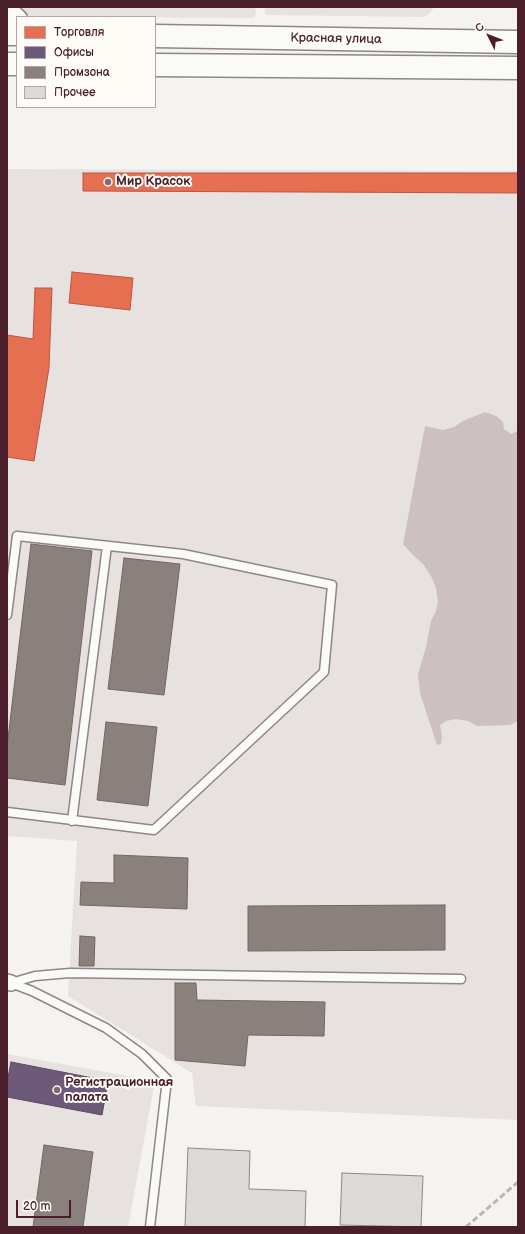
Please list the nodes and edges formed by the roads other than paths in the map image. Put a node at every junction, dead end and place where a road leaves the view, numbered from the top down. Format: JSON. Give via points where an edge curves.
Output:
{"nodes":[{"id":1,"x":7,"y":11,"type":"edge"},
{"id":2,"x":16,"y":19,"type":"edge"},
{"id":3,"x":156,"y":36,"type":"edge"},
{"id":4,"x":518,"y":42,"type":"edge"},
{"id":5,"x":156,"y":65,"type":"edge"},
{"id":6,"x":518,"y":68,"type":"edge"},
{"id":7,"x":107,"y":546,"type":"junction"},
{"id":8,"x":7,"y":615,"type":"edge"},
{"id":9,"x":7,"y":812,"type":"edge"},
{"id":10,"x":72,"y":821,"type":"junction"},
{"id":11,"x":461,"y":979,"type":"dead end"},
{"id":12,"x":9,"y":983,"type":"edge"},
{"id":13,"x":150,"y":1227,"type":"edge"}],
"edges":[{"from":1,"to":2,"type":"street"},
{"from":3,"to":4,"type":"highway","name":"Красная улица"},
{"from":5,"to":6,"type":"highway","name":"Красная улица"},
{"from":7,"to":8,"type":"lane","via":[[17,536]]},
{"from":7,"to":10,"type":"lane"},
{"from":7,"to":10,"type":"lane","via":[[183,554],[332,585],[324,672],[154,830]]},
{"from":9,"to":10,"type":"lane"},
{"from":11,"to":12,"type":"lane","via":[[70,973],[35,976]]},
{"from":12,"to":13,"type":"lane","via":[[32,991],[106,1028],[142,1054],[167,1079]]}]}
